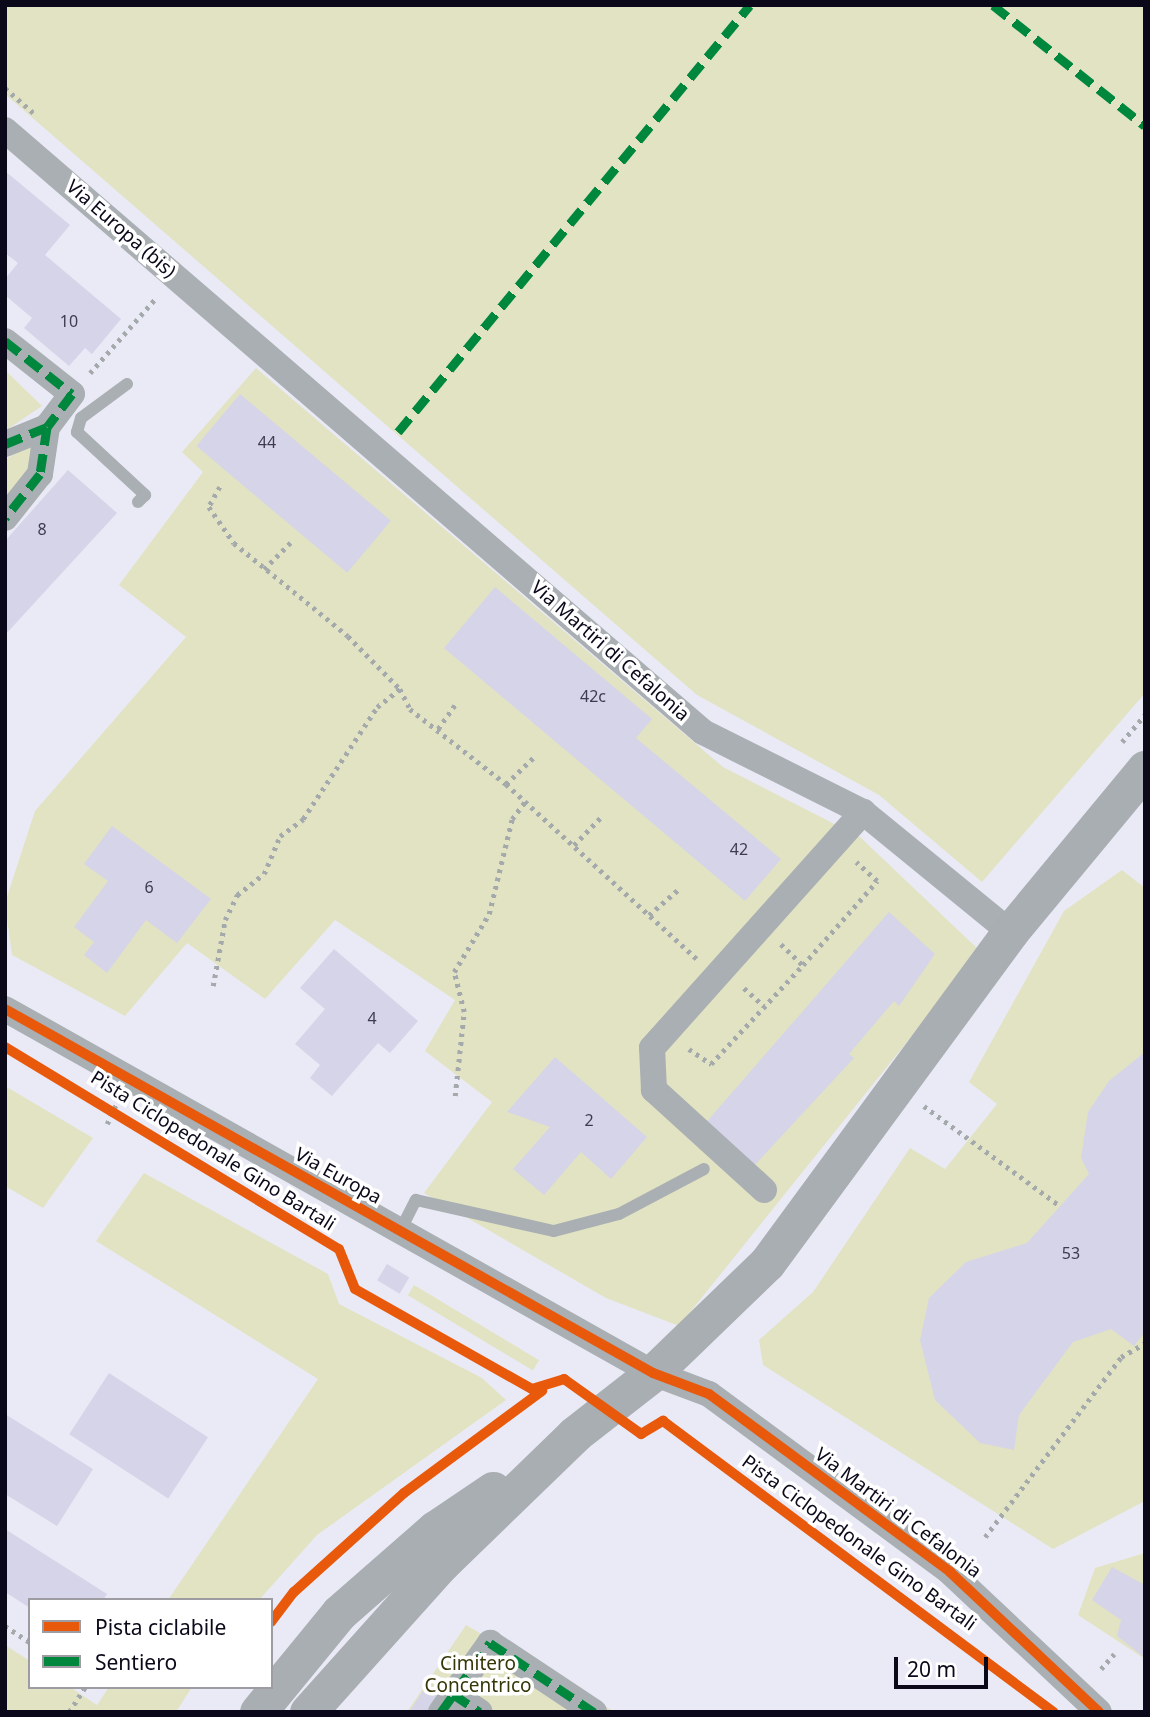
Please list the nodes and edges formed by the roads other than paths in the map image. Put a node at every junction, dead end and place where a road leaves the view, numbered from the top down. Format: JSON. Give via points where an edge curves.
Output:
{"nodes":[{"id":1,"x":5,"y":130,"type":"edge"},
{"id":2,"x":237,"y":330,"type":"joint"},
{"id":3,"x":5,"y":341,"type":"edge"},
{"id":4,"x":127,"y":384,"type":"dead end"},
{"id":5,"x":47,"y":427,"type":"junction"},
{"id":6,"x":5,"y":444,"type":"edge"},
{"id":7,"x":138,"y":502,"type":"dead end"},
{"id":8,"x":5,"y":518,"type":"edge"},
{"id":9,"x":1145,"y":769,"type":"edge"},
{"id":10,"x":863,"y":812,"type":"junction"},
{"id":11,"x":1010,"y":932,"type":"junction"},
{"id":12,"x":5,"y":1009,"type":"edge"},
{"id":13,"x":704,"y":1170,"type":"dead end"},
{"id":14,"x":764,"y":1190,"type":"dead end"},
{"id":15,"x":400,"y":1231,"type":"junction"},
{"id":16,"x":653,"y":1373,"type":"junction"},
{"id":17,"x":575,"y":1434,"type":"junction"},
{"id":18,"x":447,"y":1703,"type":"edge"},
{"id":19,"x":258,"y":1712,"type":"edge"},
{"id":20,"x":308,"y":1712,"type":"edge"},
{"id":21,"x":480,"y":1712,"type":"edge"},
{"id":22,"x":594,"y":1712,"type":"edge"},
{"id":23,"x":1099,"y":1712,"type":"edge"}],
"edges":[{"from":1,"to":2,"type":"street","name":"Via Europa (bis)"},
{"from":2,"to":10,"type":"street","name":"Via Martiri di Cefalonia","via":[[703,732]]},
{"from":3,"to":5,"type":"street","via":[[72,394]]},
{"from":4,"to":7,"type":"lane","via":[[80,418],[78,432],[145,495]]},
{"from":5,"to":6,"type":"street"},
{"from":5,"to":8,"type":"street","via":[[40,474]]},
{"from":9,"to":11,"type":"street"},
{"from":10,"to":11,"type":"street","name":"Via Martiri di Cefalonia"},
{"from":10,"to":14,"type":"street","via":[[652,1048],[654,1090]]},
{"from":11,"to":16,"type":"street","via":[[805,1219]]},
{"from":12,"to":15,"type":"street","name":"Via Europa"},
{"from":13,"to":15,"type":"lane","via":[[619,1214],[554,1231],[416,1200]]},
{"from":15,"to":16,"type":"street","name":"Via Europa"},
{"from":16,"to":17,"type":"street"},
{"from":16,"to":23,"type":"street","name":"Via Martiri di Cefalonia","via":[[709,1394],[950,1572]]},
{"from":17,"to":19,"type":"street","via":[[390,1566],[339,1613]]},
{"from":17,"to":20,"type":"street","via":[[424,1582]]},
{"from":18,"to":21,"type":"street"},
{"from":18,"to":22,"type":"street","via":[[490,1643]]}]}
